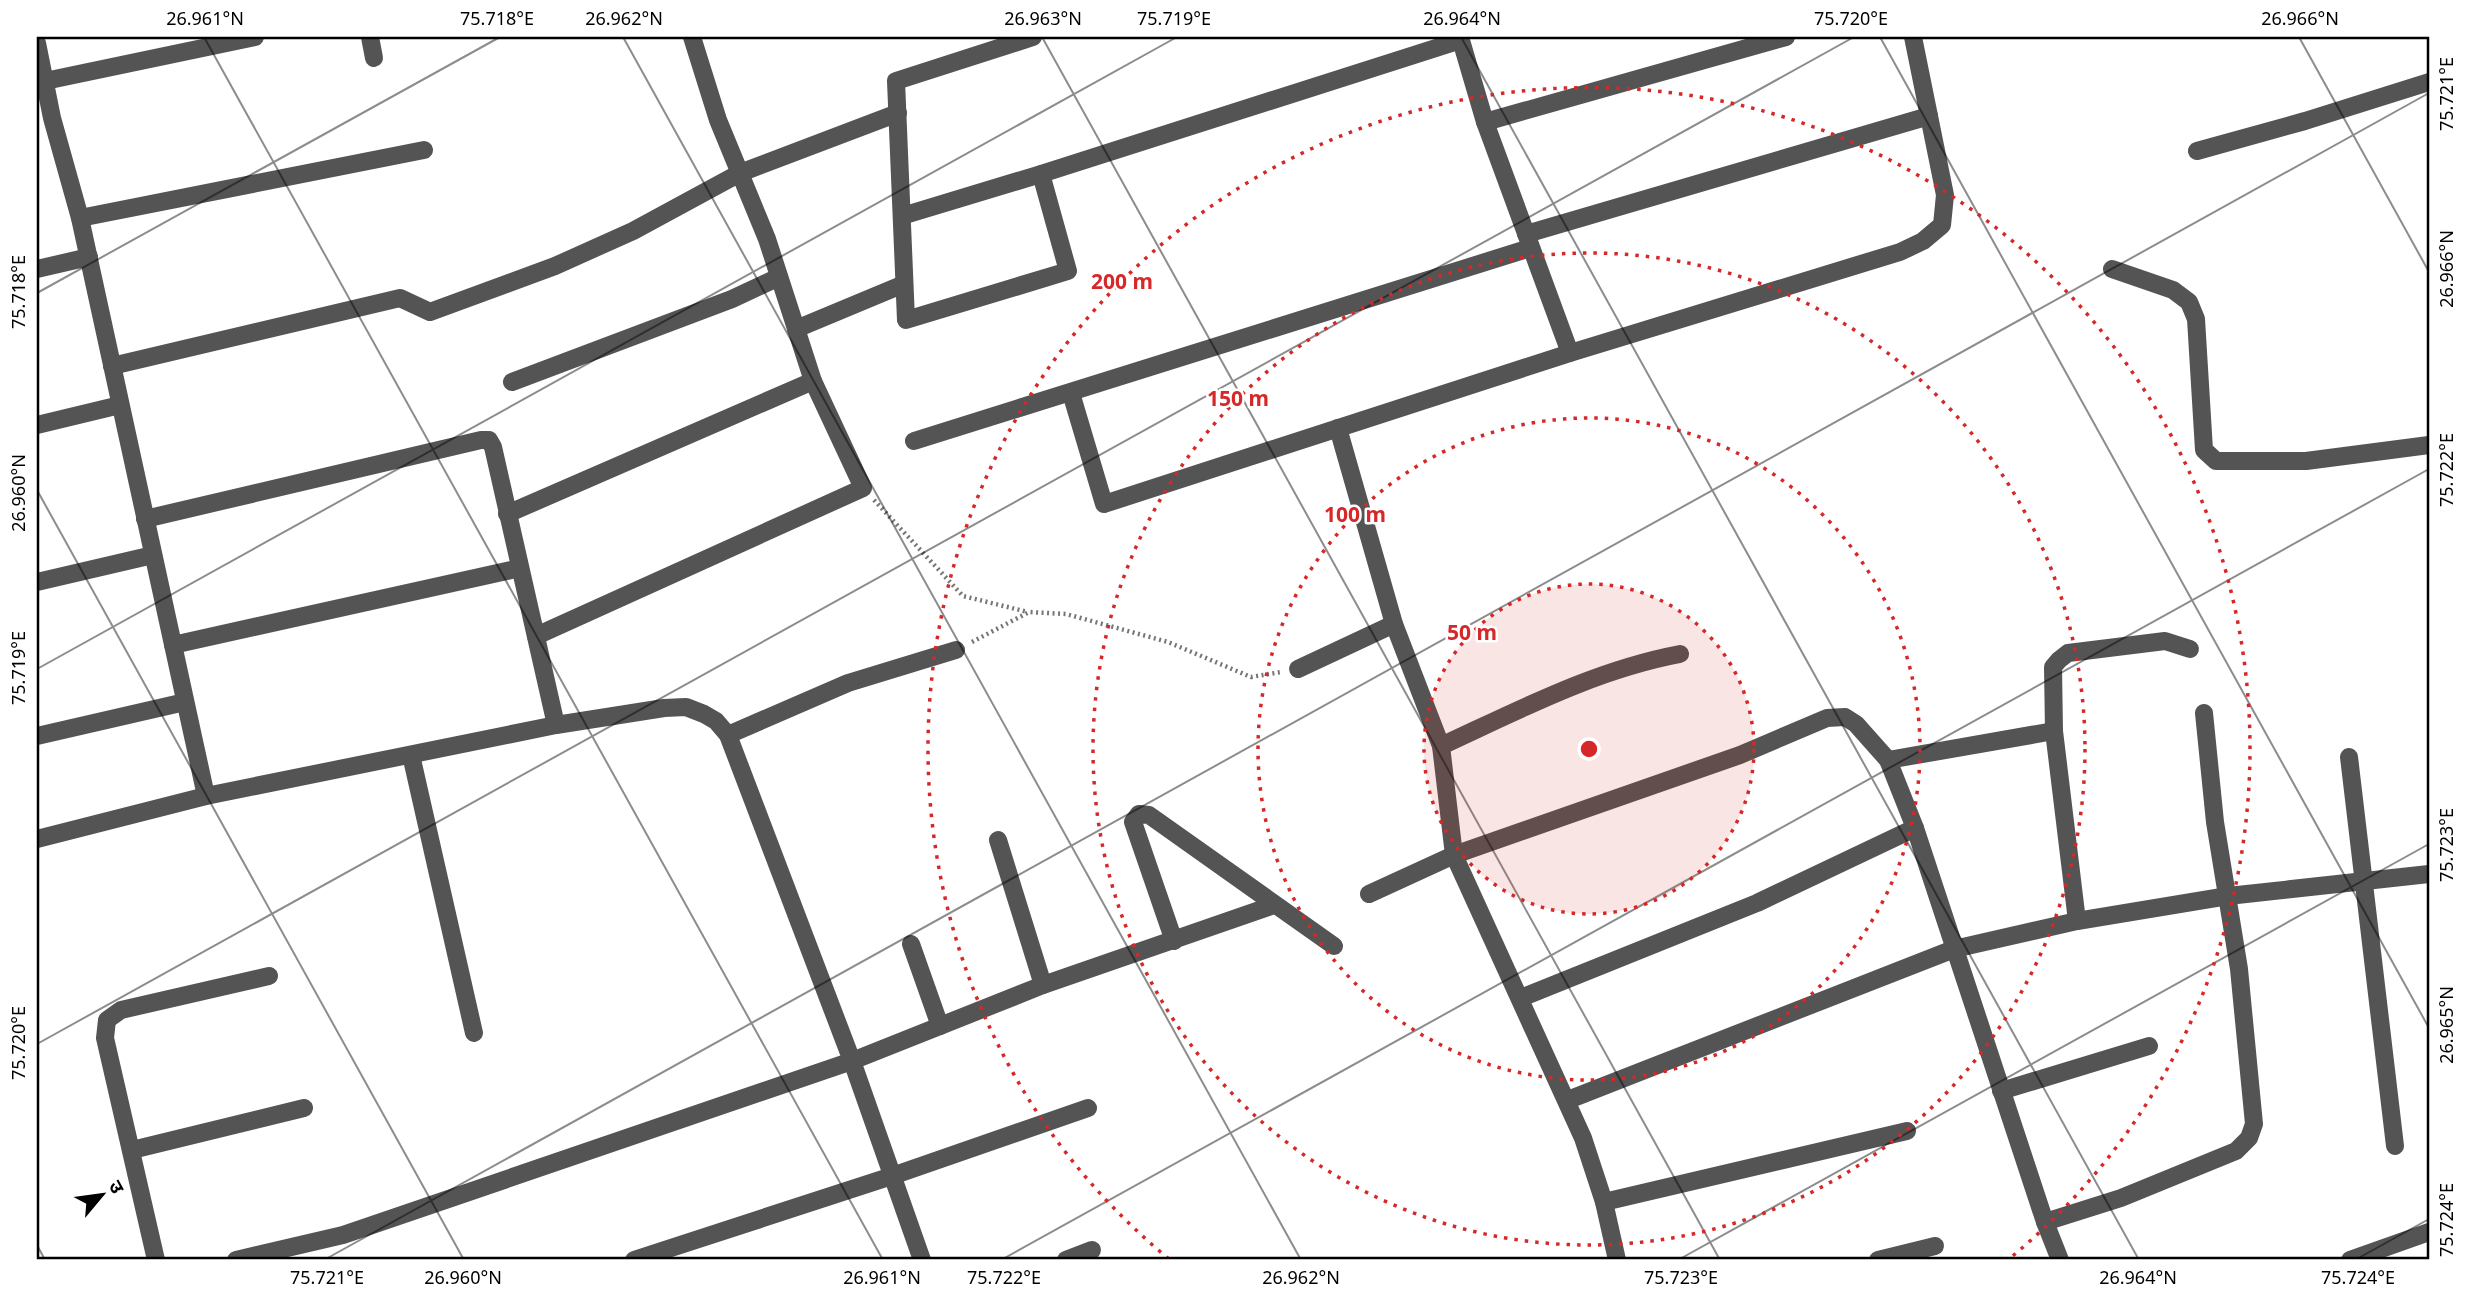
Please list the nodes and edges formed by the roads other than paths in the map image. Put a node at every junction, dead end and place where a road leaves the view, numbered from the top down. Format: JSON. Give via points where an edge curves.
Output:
{"nodes":[{"id":1,"x":370,"y":37,"type":"edge"},
{"id":2,"x":692,"y":37,"type":"edge"},
{"id":3,"x":1033,"y":37,"type":"edge"},
{"id":4,"x":1786,"y":37,"type":"edge"},
{"id":5,"x":1913,"y":37,"type":"edge"},
{"id":6,"x":252,"y":38,"type":"edge"},
{"id":7,"x":1461,"y":38,"type":"edge"},
{"id":8,"x":37,"y":43,"type":"edge"},
{"id":9,"x":374,"y":58,"type":"dead end"},
{"id":10,"x":45,"y":81,"type":"junction"},
{"id":11,"x":2429,"y":82,"type":"edge"},
{"id":12,"x":898,"y":113,"type":"junction"},
{"id":13,"x":1928,"y":116,"type":"junction"},
{"id":14,"x":44,"y":120,"type":"edge"},
{"id":15,"x":1485,"y":122,"type":"junction"},
{"id":16,"x":424,"y":150,"type":"dead end"},
{"id":17,"x":2197,"y":150,"type":"dead end"},
{"id":18,"x":740,"y":173,"type":"junction"},
{"id":19,"x":1041,"y":174,"type":"junction"},
{"id":20,"x":902,"y":216,"type":"junction"},
{"id":21,"x":80,"y":218,"type":"junction"},
{"id":22,"x":1528,"y":241,"type":"junction"},
{"id":23,"x":89,"y":257,"type":"junction"},
{"id":24,"x":37,"y":269,"type":"edge"},
{"id":25,"x":2112,"y":269,"type":"dead end"},
{"id":26,"x":779,"y":277,"type":"junction"},
{"id":27,"x":904,"y":284,"type":"junction"},
{"id":28,"x":796,"y":330,"type":"junction"},
{"id":29,"x":1570,"y":353,"type":"junction"},
{"id":30,"x":112,"y":366,"type":"junction"},
{"id":31,"x":813,"y":380,"type":"junction"},
{"id":32,"x":512,"y":382,"type":"dead end"},
{"id":33,"x":1071,"y":393,"type":"junction"},
{"id":34,"x":120,"y":405,"type":"junction"},
{"id":35,"x":37,"y":425,"type":"edge"},
{"id":36,"x":1338,"y":428,"type":"junction"},
{"id":37,"x":914,"y":441,"type":"dead end"},
{"id":38,"x":2429,"y":445,"type":"edge"},
{"id":39,"x":507,"y":514,"type":"junction"},
{"id":40,"x":145,"y":519,"type":"junction"},
{"id":41,"x":153,"y":555,"type":"junction"},
{"id":42,"x":520,"y":568,"type":"junction"},
{"id":43,"x":37,"y":582,"type":"edge"},
{"id":44,"x":1394,"y":624,"type":"junction"},
{"id":45,"x":536,"y":635,"type":"junction"},
{"id":46,"x":173,"y":645,"type":"junction"},
{"id":47,"x":2190,"y":649,"type":"dead end"},
{"id":48,"x":956,"y":650,"type":"road end"},
{"id":49,"x":1680,"y":654,"type":"dead end"},
{"id":50,"x":1298,"y":669,"type":"road end"},
{"id":51,"x":185,"y":702,"type":"junction"},
{"id":52,"x":2204,"y":713,"type":"dead end"},
{"id":53,"x":556,"y":725,"type":"junction"},
{"id":54,"x":2054,"y":731,"type":"junction"},
{"id":55,"x":728,"y":735,"type":"junction"},
{"id":56,"x":37,"y":737,"type":"edge"},
{"id":57,"x":1441,"y":746,"type":"junction"},
{"id":58,"x":411,"y":754,"type":"junction"},
{"id":59,"x":2349,"y":757,"type":"dead end"},
{"id":60,"x":1888,"y":760,"type":"junction"},
{"id":61,"x":206,"y":796,"type":"junction"},
{"id":62,"x":1915,"y":828,"type":"junction"},
{"id":63,"x":37,"y":839,"type":"edge"},
{"id":64,"x":998,"y":840,"type":"dead end"},
{"id":65,"x":1454,"y":855,"type":"junction"},
{"id":66,"x":2429,"y":874,"type":"edge"},
{"id":67,"x":2364,"y":881,"type":"junction"},
{"id":68,"x":1369,"y":894,"type":"dead end"},
{"id":69,"x":2228,"y":896,"type":"junction"},
{"id":70,"x":1274,"y":905,"type":"junction"},
{"id":71,"x":2077,"y":921,"type":"junction"},
{"id":72,"x":1174,"y":941,"type":"junction"},
{"id":73,"x":911,"y":944,"type":"dead end"},
{"id":74,"x":1334,"y":946,"type":"dead end"},
{"id":75,"x":1954,"y":949,"type":"junction"},
{"id":76,"x":269,"y":976,"type":"dead end"},
{"id":77,"x":1043,"y":985,"type":"junction"},
{"id":78,"x":1521,"y":998,"type":"junction"},
{"id":79,"x":940,"y":1026,"type":"junction"},
{"id":80,"x":474,"y":1033,"type":"dead end"},
{"id":81,"x":2149,"y":1046,"type":"dead end"},
{"id":82,"x":852,"y":1061,"type":"junction"},
{"id":83,"x":2001,"y":1091,"type":"junction"},
{"id":84,"x":1568,"y":1100,"type":"junction"},
{"id":85,"x":304,"y":1108,"type":"dead end"},
{"id":86,"x":1088,"y":1108,"type":"dead end"},
{"id":87,"x":1907,"y":1131,"type":"dead end"},
{"id":88,"x":2395,"y":1146,"type":"dead end"},
{"id":89,"x":132,"y":1150,"type":"junction"},
{"id":90,"x":892,"y":1176,"type":"junction"},
{"id":91,"x":1604,"y":1202,"type":"junction"},
{"id":92,"x":2045,"y":1222,"type":"junction"},
{"id":93,"x":2429,"y":1232,"type":"edge"},
{"id":94,"x":1935,"y":1246,"type":"dead end"},
{"id":95,"x":1092,"y":1250,"type":"dead end"},
{"id":96,"x":156,"y":1260,"type":"edge"},
{"id":97,"x":236,"y":1260,"type":"edge"},
{"id":98,"x":634,"y":1260,"type":"edge"},
{"id":99,"x":922,"y":1260,"type":"edge"},
{"id":100,"x":1066,"y":1260,"type":"edge"},
{"id":101,"x":1617,"y":1260,"type":"edge"},
{"id":102,"x":1878,"y":1260,"type":"edge"},
{"id":103,"x":2060,"y":1260,"type":"edge"},
{"id":104,"x":2350,"y":1260,"type":"edge"}],
"edges":[{"from":1,"to":9,"type":"street"},
{"from":2,"to":18,"type":"street"},
{"from":3,"to":12,"type":"street","via":[[896,81]]},
{"from":4,"to":15,"type":"street"},
{"from":5,"to":13,"type":"street"},
{"from":6,"to":10,"type":"street"},
{"from":7,"to":15,"type":"street"},
{"from":7,"to":19,"type":"street"},
{"from":8,"to":10,"type":"street"},
{"from":10,"to":14,"type":"street"},
{"from":11,"to":17,"type":"street"},
{"from":12,"to":18,"type":"street"},
{"from":12,"to":20,"type":"street"},
{"from":13,"to":22,"type":"street"},
{"from":13,"to":29,"type":"street","via":[[1945,195],[1942,225],[1923,241],[1900,252]]},
{"from":14,"to":21,"type":"street"},
{"from":15,"to":22,"type":"street"},
{"from":16,"to":21,"type":"street"},
{"from":18,"to":26,"type":"street"},
{"from":18,"to":30,"type":"street","via":[[633,231],[430,312],[400,298]]},
{"from":19,"to":20,"type":"street"},
{"from":19,"to":27,"type":"street","via":[[1068,271],[906,320]]},
{"from":20,"to":27,"type":"street"},
{"from":21,"to":23,"type":"street"},
{"from":22,"to":29,"type":"street"},
{"from":22,"to":33,"type":"street"},
{"from":23,"to":24,"type":"street"},
{"from":23,"to":30,"type":"street"},
{"from":25,"to":38,"type":"street","via":[[2173,290],[2189,302],[2196,318],[2204,450],[2216,461],[2306,461]]},
{"from":26,"to":28,"type":"street"},
{"from":26,"to":32,"type":"street"},
{"from":27,"to":28,"type":"street"},
{"from":28,"to":31,"type":"street"},
{"from":29,"to":36,"type":"street"},
{"from":30,"to":34,"type":"street"},
{"from":31,"to":39,"type":"street"},
{"from":31,"to":45,"type":"street","via":[[863,488]]},
{"from":33,"to":36,"type":"street","via":[[1104,503]]},
{"from":33,"to":37,"type":"street"},
{"from":34,"to":35,"type":"street"},
{"from":34,"to":40,"type":"street"},
{"from":36,"to":44,"type":"street"},
{"from":39,"to":40,"type":"street","via":[[493,447],[489,440],[481,440]]},
{"from":39,"to":42,"type":"street"},
{"from":40,"to":41,"type":"street"},
{"from":41,"to":43,"type":"street"},
{"from":41,"to":46,"type":"street"},
{"from":42,"to":45,"type":"street"},
{"from":42,"to":46,"type":"street"},
{"from":44,"to":50,"type":"street"},
{"from":44,"to":57,"type":"street"},
{"from":45,"to":53,"type":"street"},
{"from":46,"to":51,"type":"street"},
{"from":47,"to":54,"type":"street","via":[[2165,641],[2068,653],[2053,667]]},
{"from":48,"to":55,"type":"street","via":[[848,682]]},
{"from":49,"to":57,"type":"street","via":[[1604,674]]},
{"from":51,"to":56,"type":"street"},
{"from":51,"to":61,"type":"street"},
{"from":52,"to":69,"type":"street"},
{"from":53,"to":55,"type":"street","via":[[686,707],[716,721]]},
{"from":53,"to":58,"type":"street"},
{"from":54,"to":60,"type":"street"},
{"from":54,"to":71,"type":"street"},
{"from":55,"to":82,"type":"street"},
{"from":57,"to":65,"type":"street"},
{"from":58,"to":61,"type":"street"},
{"from":58,"to":80,"type":"street"},
{"from":59,"to":67,"type":"street"},
{"from":60,"to":62,"type":"street"},
{"from":60,"to":65,"type":"street","via":[[1856,724],[1845,717],[1827,718],[1740,755]]},
{"from":61,"to":63,"type":"street"},
{"from":62,"to":75,"type":"street"},
{"from":62,"to":78,"type":"street","via":[[1757,903]]},
{"from":64,"to":77,"type":"street"},
{"from":65,"to":68,"type":"street"},
{"from":65,"to":78,"type":"street"},
{"from":66,"to":67,"type":"street"},
{"from":67,"to":69,"type":"street"},
{"from":67,"to":88,"type":"street"},
{"from":69,"to":71,"type":"street"},
{"from":69,"to":92,"type":"street","via":[[2254,1124],[2249,1138],[2236,1151],[2121,1198]]},
{"from":70,"to":72,"type":"street"},
{"from":70,"to":72,"type":"street","via":[[1149,815],[1139,814],[1133,822]]},
{"from":70,"to":74,"type":"street"},
{"from":71,"to":75,"type":"street"},
{"from":72,"to":77,"type":"street"},
{"from":73,"to":79,"type":"street"},
{"from":75,"to":83,"type":"street"},
{"from":75,"to":84,"type":"street"},
{"from":76,"to":89,"type":"street","via":[[121,1010],[107,1020],[105,1038]]},
{"from":77,"to":79,"type":"street"},
{"from":78,"to":84,"type":"street"},
{"from":79,"to":82,"type":"street"},
{"from":81,"to":83,"type":"street"},
{"from":82,"to":90,"type":"street"},
{"from":82,"to":97,"type":"street","via":[[343,1235]]},
{"from":83,"to":92,"type":"street"},
{"from":84,"to":91,"type":"street"},
{"from":85,"to":89,"type":"street"},
{"from":86,"to":90,"type":"street"},
{"from":87,"to":91,"type":"street"},
{"from":89,"to":96,"type":"street"},
{"from":90,"to":98,"type":"street"},
{"from":90,"to":99,"type":"street"},
{"from":91,"to":101,"type":"street"},
{"from":92,"to":103,"type":"street"},
{"from":93,"to":104,"type":"street"},
{"from":94,"to":102,"type":"street"},
{"from":95,"to":100,"type":"street"}]}
